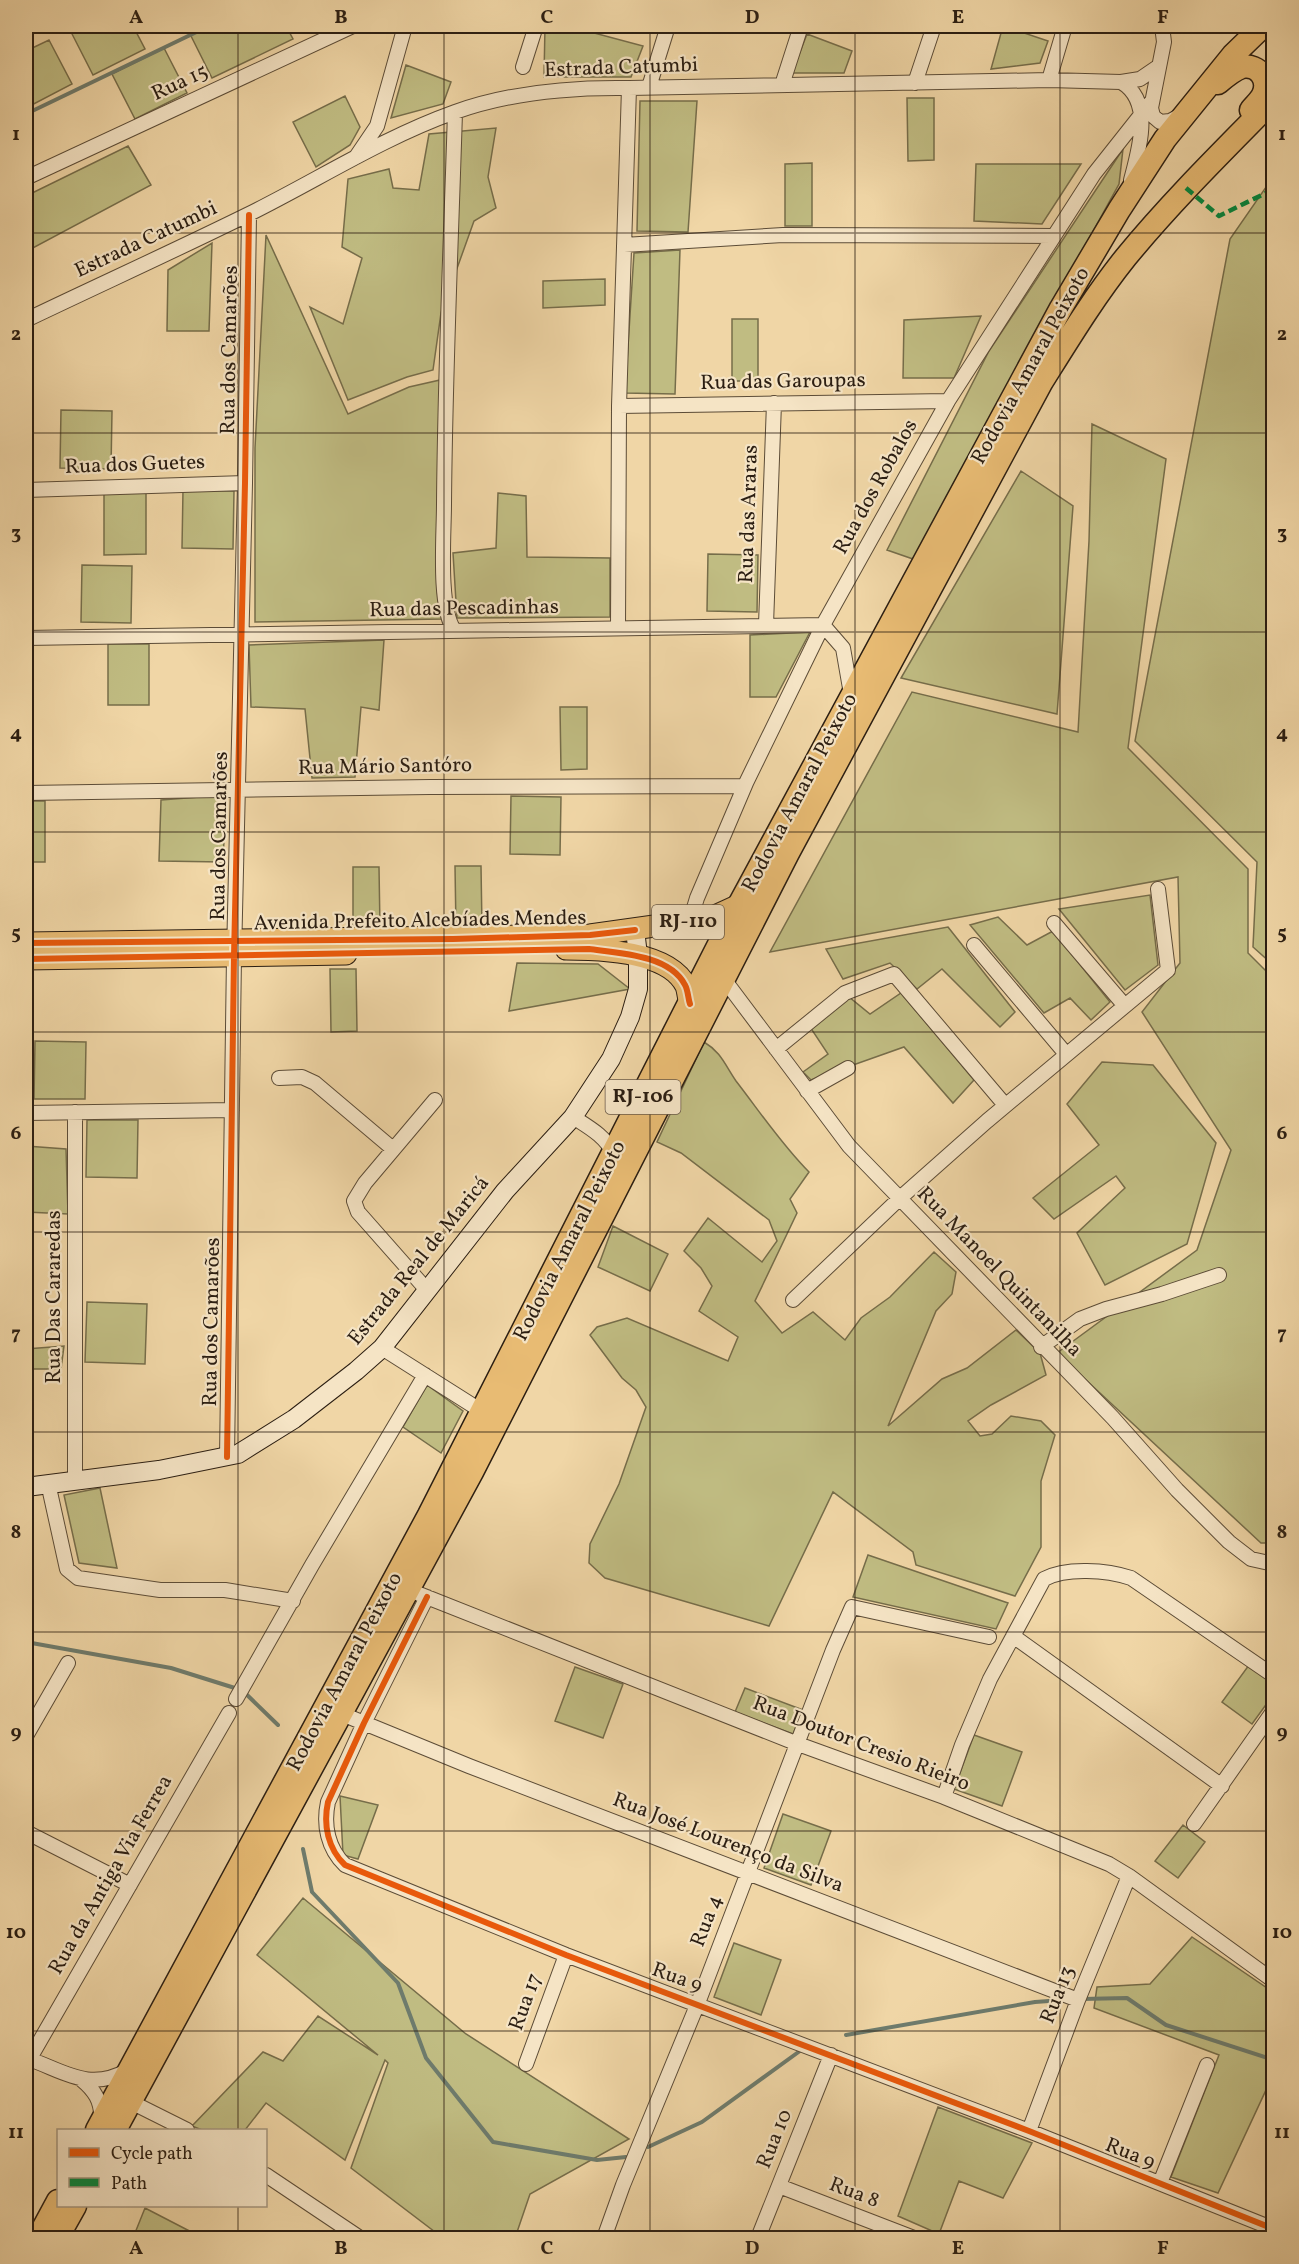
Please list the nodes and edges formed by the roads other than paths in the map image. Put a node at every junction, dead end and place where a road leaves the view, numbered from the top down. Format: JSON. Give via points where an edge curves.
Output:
{"nodes":[{"id":1,"x":33,"y":26,"type":"edge"},
{"id":2,"x":353,"y":26,"type":"edge"},
{"id":3,"x":404,"y":26,"type":"edge"},
{"id":4,"x":536,"y":26,"type":"edge"},
{"id":5,"x":668,"y":26,"type":"edge"},
{"id":6,"x":801,"y":26,"type":"edge"},
{"id":7,"x":934,"y":26,"type":"edge"},
{"id":8,"x":1065,"y":26,"type":"edge"},
{"id":9,"x":1162,"y":26,"type":"edge"},
{"id":10,"x":1263,"y":26,"type":"edge"},
{"id":11,"x":26,"y":29,"type":"edge"},
{"id":12,"x":1158,"y":66,"type":"junction"},
{"id":13,"x":523,"y":67,"type":"dead end"},
{"id":14,"x":1049,"y":80,"type":"junction"},
{"id":15,"x":1120,"y":82,"type":"junction"},
{"id":16,"x":915,"y":83,"type":"junction"},
{"id":17,"x":782,"y":85,"type":"junction"},
{"id":18,"x":649,"y":87,"type":"junction"},
{"id":19,"x":629,"y":88,"type":"junction"},
{"id":20,"x":1274,"y":99,"type":"edge"},
{"id":21,"x":1150,"y":102,"type":"junction"},
{"id":22,"x":1192,"y":106,"type":"junction"},
{"id":23,"x":455,"y":112,"type":"junction"},
{"id":24,"x":1140,"y":114,"type":"junction"},
{"id":25,"x":377,"y":126,"type":"junction"},
{"id":26,"x":390,"y":140,"type":"junction"},
{"id":27,"x":354,"y":159,"type":"junction"},
{"id":28,"x":26,"y":178,"type":"edge"},
{"id":29,"x":1119,"y":210,"type":"junction"},
{"id":30,"x":249,"y":215,"type":"junction"},
{"id":31,"x":1158,"y":220,"type":"junction"},
{"id":32,"x":1053,"y":236,"type":"junction"},
{"id":33,"x":624,"y":245,"type":"junction"},
{"id":34,"x":26,"y":320,"type":"edge"},
{"id":35,"x":948,"y":401,"type":"junction"},
{"id":36,"x":774,"y":404,"type":"junction"},
{"id":37,"x":619,"y":406,"type":"junction"},
{"id":38,"x":245,"y":483,"type":"junction"},
{"id":39,"x":26,"y":490,"type":"edge"},
{"id":40,"x":823,"y":624,"type":"junction"},
{"id":41,"x":766,"y":625,"type":"junction"},
{"id":42,"x":618,"y":628,"type":"junction"},
{"id":43,"x":454,"y":630,"type":"junction"},
{"id":44,"x":241,"y":634,"type":"junction"},
{"id":45,"x":26,"y":638,"type":"edge"},
{"id":46,"x":852,"y":696,"type":"junction"},
{"id":47,"x":744,"y":786,"type":"junction"},
{"id":48,"x":237,"y":790,"type":"junction"},
{"id":49,"x":26,"y":793,"type":"edge"},
{"id":50,"x":1158,"y":889,"type":"dead end"},
{"id":51,"x":739,"y":905,"type":"junction"},
{"id":52,"x":690,"y":921,"type":"junction"},
{"id":53,"x":1054,"y":923,"type":"dead end"},
{"id":54,"x":635,"y":930,"type":"junction"},
{"id":55,"x":560,"y":943,"type":"junction"},
{"id":56,"x":26,"y":944,"type":"edge"},
{"id":57,"x":974,"y":945,"type":"dead end"},
{"id":58,"x":234,"y":948,"type":"junction"},
{"id":59,"x":638,"y":955,"type":"junction"},
{"id":60,"x":26,"y":959,"type":"edge"},
{"id":61,"x":723,"y":978,"type":"junction"},
{"id":62,"x":690,"y":1004,"type":"junction"},
{"id":63,"x":1125,"y":1006,"type":"junction"},
{"id":64,"x":776,"y":1049,"type":"junction"},
{"id":65,"x":1066,"y":1054,"type":"junction"},
{"id":66,"x":848,"y":1068,"type":"dead end"},
{"id":67,"x":279,"y":1078,"type":"dead end"},
{"id":68,"x":807,"y":1091,"type":"junction"},
{"id":69,"x":435,"y":1100,"type":"dead end"},
{"id":70,"x":1005,"y":1105,"type":"junction"},
{"id":71,"x":232,"y":1110,"type":"junction"},
{"id":72,"x":75,"y":1112,"type":"junction"},
{"id":73,"x":26,"y":1113,"type":"edge"},
{"id":74,"x":573,"y":1117,"type":"junction"},
{"id":75,"x":613,"y":1143,"type":"junction"},
{"id":76,"x":393,"y":1149,"type":"junction"},
{"id":77,"x":899,"y":1199,"type":"junction"},
{"id":78,"x":1219,"y":1275,"type":"dead end"},
{"id":79,"x":426,"y":1289,"type":"junction"},
{"id":80,"x":793,"y":1300,"type":"dead end"},
{"id":81,"x":1041,"y":1347,"type":"junction"},
{"id":82,"x":382,"y":1348,"type":"junction"},
{"id":83,"x":425,"y":1375,"type":"junction"},
{"id":84,"x":483,"y":1412,"type":"junction"},
{"id":85,"x":227,"y":1457,"type":"junction"},
{"id":86,"x":75,"y":1481,"type":"junction"},
{"id":87,"x":48,"y":1483,"type":"junction"},
{"id":88,"x":26,"y":1487,"type":"edge"},
{"id":89,"x":1274,"y":1564,"type":"edge"},
{"id":90,"x":419,"y":1593,"type":"junction"},
{"id":91,"x":293,"y":1601,"type":"junction"},
{"id":92,"x":1013,"y":1636,"type":"junction"},
{"id":93,"x":989,"y":1637,"type":"dead end"},
{"id":94,"x":68,"y":1663,"type":"dead end"},
{"id":95,"x":1274,"y":1676,"type":"edge"},
{"id":96,"x":236,"y":1699,"type":"dead end"},
{"id":97,"x":1274,"y":1710,"type":"edge"},
{"id":98,"x":229,"y":1713,"type":"dead end"},
{"id":99,"x":342,"y":1714,"type":"junction"},
{"id":100,"x":364,"y":1723,"type":"junction"},
{"id":101,"x":26,"y":1736,"type":"edge"},
{"id":102,"x":798,"y":1744,"type":"junction"},
{"id":103,"x":1222,"y":1786,"type":"junction"},
{"id":104,"x":944,"y":1797,"type":"junction"},
{"id":105,"x":1194,"y":1824,"type":"dead end"},
{"id":106,"x":26,"y":1832,"type":"edge"},
{"id":107,"x":748,"y":1873,"type":"junction"},
{"id":108,"x":1130,"y":1876,"type":"junction"},
{"id":109,"x":130,"y":1885,"type":"junction"},
{"id":110,"x":566,"y":1955,"type":"junction"},
{"id":111,"x":1274,"y":1981,"type":"edge"},
{"id":112,"x":1078,"y":2000,"type":"junction"},
{"id":113,"x":698,"y":2003,"type":"junction"},
{"id":114,"x":831,"y":2055,"type":"junction"},
{"id":115,"x":27,"y":2060,"type":"edge"},
{"id":116,"x":526,"y":2064,"type":"dead end"},
{"id":117,"x":1207,"y":2065,"type":"dead end"},
{"id":118,"x":129,"y":2070,"type":"junction"},
{"id":119,"x":82,"y":2080,"type":"junction"},
{"id":120,"x":131,"y":2102,"type":"junction"},
{"id":121,"x":104,"y":2128,"type":"edge"},
{"id":122,"x":186,"y":2129,"type":"edge"},
{"id":123,"x":1029,"y":2131,"type":"junction"},
{"id":124,"x":267,"y":2176,"type":"edge"},
{"id":125,"x":1160,"y":2183,"type":"junction"},
{"id":126,"x":779,"y":2186,"type":"junction"},
{"id":127,"x":57,"y":2203,"type":"edge"},
{"id":128,"x":74,"y":2207,"type":"edge"},
{"id":129,"x":1274,"y":2229,"type":"edge"},
{"id":130,"x":909,"y":2237,"type":"edge"},
{"id":131,"x":38,"y":2238,"type":"edge"},
{"id":132,"x":57,"y":2238,"type":"edge"},
{"id":133,"x":360,"y":2238,"type":"edge"},
{"id":134,"x":604,"y":2238,"type":"edge"},
{"id":135,"x":758,"y":2238,"type":"edge"}],
"edges":[{"from":1,"to":11,"type":"street"},
{"from":2,"to":28,"type":"street","name":"Rua 15"},
{"from":3,"to":25,"type":"street"},
{"from":4,"to":13,"type":"street"},
{"from":5,"to":18,"type":"street"},
{"from":6,"to":17,"type":"street"},
{"from":7,"to":16,"type":"street"},
{"from":8,"to":14,"type":"street"},
{"from":9,"to":12,"type":"street","via":[[1164,42]]},
{"from":10,"to":22,"type":"highway","name":"Rodovia Amaral Peixoto","number":"RJ-106","via":[[1233,55]]},
{"from":12,"to":15,"type":"street","name":"Estrada Catumbi","via":[[1140,79]]},
{"from":12,"to":21,"type":"street"},
{"from":14,"to":15,"type":"street","name":"Estrada Catumbi"},
{"from":14,"to":16,"type":"street","name":"Estrada Catumbi"},
{"from":15,"to":24,"type":"street","via":[[1134,93]]},
{"from":16,"to":17,"type":"street","name":"Estrada Catumbi"},
{"from":17,"to":18,"type":"street","name":"Estrada Catumbi"},
{"from":18,"to":19,"type":"street","name":"Estrada Catumbi"},
{"from":19,"to":23,"type":"street","name":"Estrada Catumbi","via":[[559,89],[504,98]]},
{"from":19,"to":33,"type":"street"},
{"from":20,"to":31,"type":"highway","name":"Rodovia Amaral Peixoto","number":"RJ-106"},
{"from":21,"to":22,"type":"street","via":[[1153,116],[1160,122],[1170,121]]},
{"from":21,"to":24,"type":"street","name":"Rua dos Robalos"},
{"from":22,"to":29,"type":"highway","name":"Rodovia Amaral Peixoto","number":"RJ-106"},
{"from":22,"to":31,"type":"highway","via":[[1236,70],[1254,68],[1264,77],[1262,98],[1167,198]]},
{"from":23,"to":26,"type":"street","name":"Estrada Catumbi"},
{"from":23,"to":43,"type":"street","via":[[444,559],[445,597]]},
{"from":24,"to":29,"type":"street","via":[[1138,153]]},
{"from":24,"to":32,"type":"street","name":"Rua dos Robalos"},
{"from":25,"to":26,"type":"street"},
{"from":25,"to":27,"type":"street"},
{"from":26,"to":27,"type":"street","name":"Estrada Catumbi"},
{"from":27,"to":30,"type":"street","name":"Estrada Catumbi"},
{"from":29,"to":46,"type":"highway","name":"Rodovia Amaral Peixoto","number":"RJ-106","via":[[1061,308]]},
{"from":30,"to":34,"type":"street","name":"Estrada Catumbi"},
{"from":30,"to":38,"type":"street","name":"Rua dos Camarões"},
{"from":31,"to":61,"type":"highway","name":"Rodovia Amaral Peixoto","number":"RJ-106","via":[[1099,293],[1041,383]]},
{"from":32,"to":33,"type":"street","via":[[783,235]]},
{"from":32,"to":35,"type":"street","name":"Rua dos Robalos"},
{"from":33,"to":37,"type":"street"},
{"from":35,"to":36,"type":"street","name":"Rua das Garoupas"},
{"from":35,"to":40,"type":"street","name":"Rua dos Robalos"},
{"from":36,"to":37,"type":"street","name":"Rua das Garoupas"},
{"from":36,"to":41,"type":"street","name":"Rua das Araras"},
{"from":37,"to":42,"type":"street"},
{"from":38,"to":39,"type":"street","name":"Rua dos Guetes"},
{"from":38,"to":44,"type":"street","name":"Rua dos Camarões"},
{"from":40,"to":41,"type":"street","name":"Rua das Pescadinhas"},
{"from":40,"to":46,"type":"street","via":[[843,648]]},
{"from":40,"to":47,"type":"street","name":"Rua dos Robalos"},
{"from":41,"to":42,"type":"street","name":"Rua das Pescadinhas"},
{"from":42,"to":43,"type":"street","name":"Rua das Pescadinhas"},
{"from":43,"to":44,"type":"street","name":"Rua das Pescadinhas"},
{"from":44,"to":45,"type":"street","name":"Rua das Pescadinhas"},
{"from":44,"to":48,"type":"street","name":"Rua dos Camarões"},
{"from":46,"to":51,"type":"highway","name":"Rodovia Amaral Peixoto","number":"RJ-106"},
{"from":47,"to":48,"type":"street","name":"Rua Mário Santóro"},
{"from":47,"to":52,"type":"street","name":"Rua dos Robalos"},
{"from":48,"to":49,"type":"street","name":"Rua Mário Santóro"},
{"from":48,"to":58,"type":"street","name":"Rua dos Camarões"},
{"from":50,"to":63,"type":"street","via":[[1168,970]]},
{"from":51,"to":52,"type":"main road","name":"Avenida Prefeito Alcebíades Mendes","number":"RJ-110","via":[[716,916]]},
{"from":51,"to":62,"type":"highway","name":"Rodovia Amaral Peixoto","number":"RJ-106"},
{"from":52,"to":54,"type":"main road","name":"Avenida Prefeito Alcebíades Mendes","number":"RJ-110"},
{"from":53,"to":63,"type":"street"},
{"from":54,"to":55,"type":"main road","name":"Avenida Prefeito Alcebíades Mendes","number":"RJ-110"},
{"from":54,"to":59,"type":"main road","name":"Estrada Real de Maricá"},
{"from":55,"to":58,"type":"main road","name":"Avenida Prefeito Alcebíades Mendes","number":"RJ-110"},
{"from":55,"to":59,"type":"main road","name":"Avenida Prefeito Alcebíades Mendes","number":"RJ-110"},
{"from":56,"to":58,"type":"main road","name":"Avenida Prefeito Alcebíades Mendes","number":"RJ-110"},
{"from":57,"to":65,"type":"street"},
{"from":58,"to":60,"type":"main road","name":"Avenida Prefeito Alcebíades Mendes","number":"RJ-110"},
{"from":58,"to":71,"type":"street","name":"Rua dos Camarões"},
{"from":59,"to":62,"type":"main road","name":"Avenida Prefeito Alcebíades Mendes","number":"RJ-110","via":[[675,972],[686,986]]},
{"from":59,"to":74,"type":"main road","name":"Estrada Real de Maricá","via":[[638,989],[630,1017],[611,1059]]},
{"from":61,"to":64,"type":"street","name":"Rua Manoel Quintanilha"},
{"from":61,"to":90,"type":"highway","name":"Rodovia Amaral Peixoto","number":"RJ-106","via":[[512,1395]]},
{"from":62,"to":75,"type":"highway","name":"Rodovia Amaral Peixoto","number":"RJ-106"},
{"from":63,"to":65,"type":"street"},
{"from":64,"to":68,"type":"street","name":"Rua Manoel Quintanilha"},
{"from":64,"to":70,"type":"street","via":[[845,993],[894,974]]},
{"from":65,"to":70,"type":"street"},
{"from":66,"to":68,"type":"street"},
{"from":67,"to":76,"type":"street","via":[[302,1077],[315,1083]]},
{"from":68,"to":77,"type":"street","name":"Rua Manoel Quintanilha","via":[[849,1146]]},
{"from":69,"to":76,"type":"street"},
{"from":70,"to":77,"type":"street"},
{"from":71,"to":72,"type":"street"},
{"from":71,"to":85,"type":"street","name":"Rua dos Camarões"},
{"from":72,"to":73,"type":"street"},
{"from":72,"to":86,"type":"street","name":"Rua Das Cararedas"},
{"from":74,"to":75,"type":"street"},
{"from":74,"to":79,"type":"main road","name":"Estrada Real de Maricá","via":[[505,1191]]},
{"from":75,"to":84,"type":"highway","name":"Rodovia Amaral Peixoto","number":"RJ-106"},
{"from":76,"to":79,"type":"street","via":[[355,1197],[355,1206]]},
{"from":77,"to":80,"type":"street"},
{"from":77,"to":81,"type":"street","name":"Rua Manoel Quintanilha"},
{"from":78,"to":81,"type":"street","via":[[1080,1319]]},
{"from":79,"to":82,"type":"main road","name":"Estrada Real de Maricá"},
{"from":81,"to":89,"type":"street","name":"Rua Manoel Quintanilha","via":[[1229,1542],[1251,1560]]},
{"from":82,"to":83,"type":"street"},
{"from":82,"to":85,"type":"main road","name":"Estrada Real de Maricá","via":[[294,1419],[251,1447]]},
{"from":83,"to":84,"type":"street"},
{"from":83,"to":91,"type":"street"},
{"from":84,"to":118,"type":"highway","name":"Rodovia Amaral Peixoto","number":"RJ-106"},
{"from":85,"to":86,"type":"main road","name":"Estrada Real de Maricá"},
{"from":86,"to":87,"type":"main road","name":"Estrada Real de Maricá"},
{"from":87,"to":88,"type":"main road","name":"Estrada Real de Maricá"},
{"from":87,"to":91,"type":"street","via":[[67,1569],[78,1578],[160,1590],[225,1590]]},
{"from":90,"to":99,"type":"highway","name":"Rodovia Amaral Peixoto","number":"RJ-106"},
{"from":90,"to":100,"type":"street","name":"Rua 9"},
{"from":90,"to":102,"type":"street","name":"Rua Doutor Cresio Rieiro"},
{"from":91,"to":96,"type":"street"},
{"from":92,"to":95,"type":"street","via":[[1044,1579],[1067,1572],[1119,1574],[1131,1578]]},
{"from":92,"to":103,"type":"street"},
{"from":92,"to":104,"type":"street","via":[[973,1716]]},
{"from":93,"to":102,"type":"street","name":"Rua 4","via":[[852,1607]]},
{"from":94,"to":101,"type":"street"},
{"from":97,"to":103,"type":"street"},
{"from":98,"to":109,"type":"street","name":"Rua da Antiga Via Ferrea"},
{"from":99,"to":100,"type":"street","name":"Rua José Lourenço da Silva"},
{"from":99,"to":120,"type":"highway","name":"Rodovia Amaral Peixoto","number":"RJ-106"},
{"from":100,"to":107,"type":"street","name":"Rua José Lourenço da Silva"},
{"from":100,"to":110,"type":"street","name":"Rua 9","via":[[328,1802],[327,1832],[338,1859],[353,1870]]},
{"from":102,"to":104,"type":"street","name":"Rua Doutor Cresio Rieiro"},
{"from":102,"to":107,"type":"street","name":"Rua 4"},
{"from":103,"to":105,"type":"street"},
{"from":104,"to":108,"type":"street","name":"Rua Doutor Cresio Rieiro"},
{"from":106,"to":109,"type":"street"},
{"from":107,"to":112,"type":"street","name":"Rua José Lourenço da Silva"},
{"from":107,"to":113,"type":"street","name":"Rua 4"},
{"from":108,"to":111,"type":"street","name":"Rua Doutor Cresio Rieiro"},
{"from":108,"to":112,"type":"street","name":"Rua 13"},
{"from":109,"to":115,"type":"street","name":"Rua da Antiga Via Ferrea"},
{"from":110,"to":113,"type":"street","name":"Rua 9"},
{"from":110,"to":116,"type":"street","name":"Rua 17"},
{"from":112,"to":123,"type":"street","name":"Rua 13"},
{"from":113,"to":114,"type":"street","name":"Rua 9"},
{"from":113,"to":134,"type":"street","name":"Rua 4"},
{"from":114,"to":123,"type":"street","name":"Rua 9"},
{"from":114,"to":126,"type":"street","name":"Rua 10"},
{"from":115,"to":119,"type":"street"},
{"from":117,"to":125,"type":"street"},
{"from":118,"to":119,"type":"street","via":[[108,2079]]},
{"from":118,"to":121,"type":"highway","name":"Rodovia Amaral Peixoto","number":"RJ-106"},
{"from":119,"to":121,"type":"street","via":[[99,2100]]},
{"from":120,"to":121,"type":"highway","name":"Rodovia Amaral Peixoto","number":"RJ-106"},
{"from":120,"to":122,"type":"street"},
{"from":123,"to":125,"type":"street","name":"Rua 9"},
{"from":124,"to":133,"type":"street"},
{"from":125,"to":129,"type":"street","name":"Rua 9"},
{"from":126,"to":130,"type":"street","name":"Rua 8"},
{"from":126,"to":135,"type":"street","name":"Rua 10"},
{"from":127,"to":131,"type":"highway"},
{"from":128,"to":132,"type":"highway"}]}
